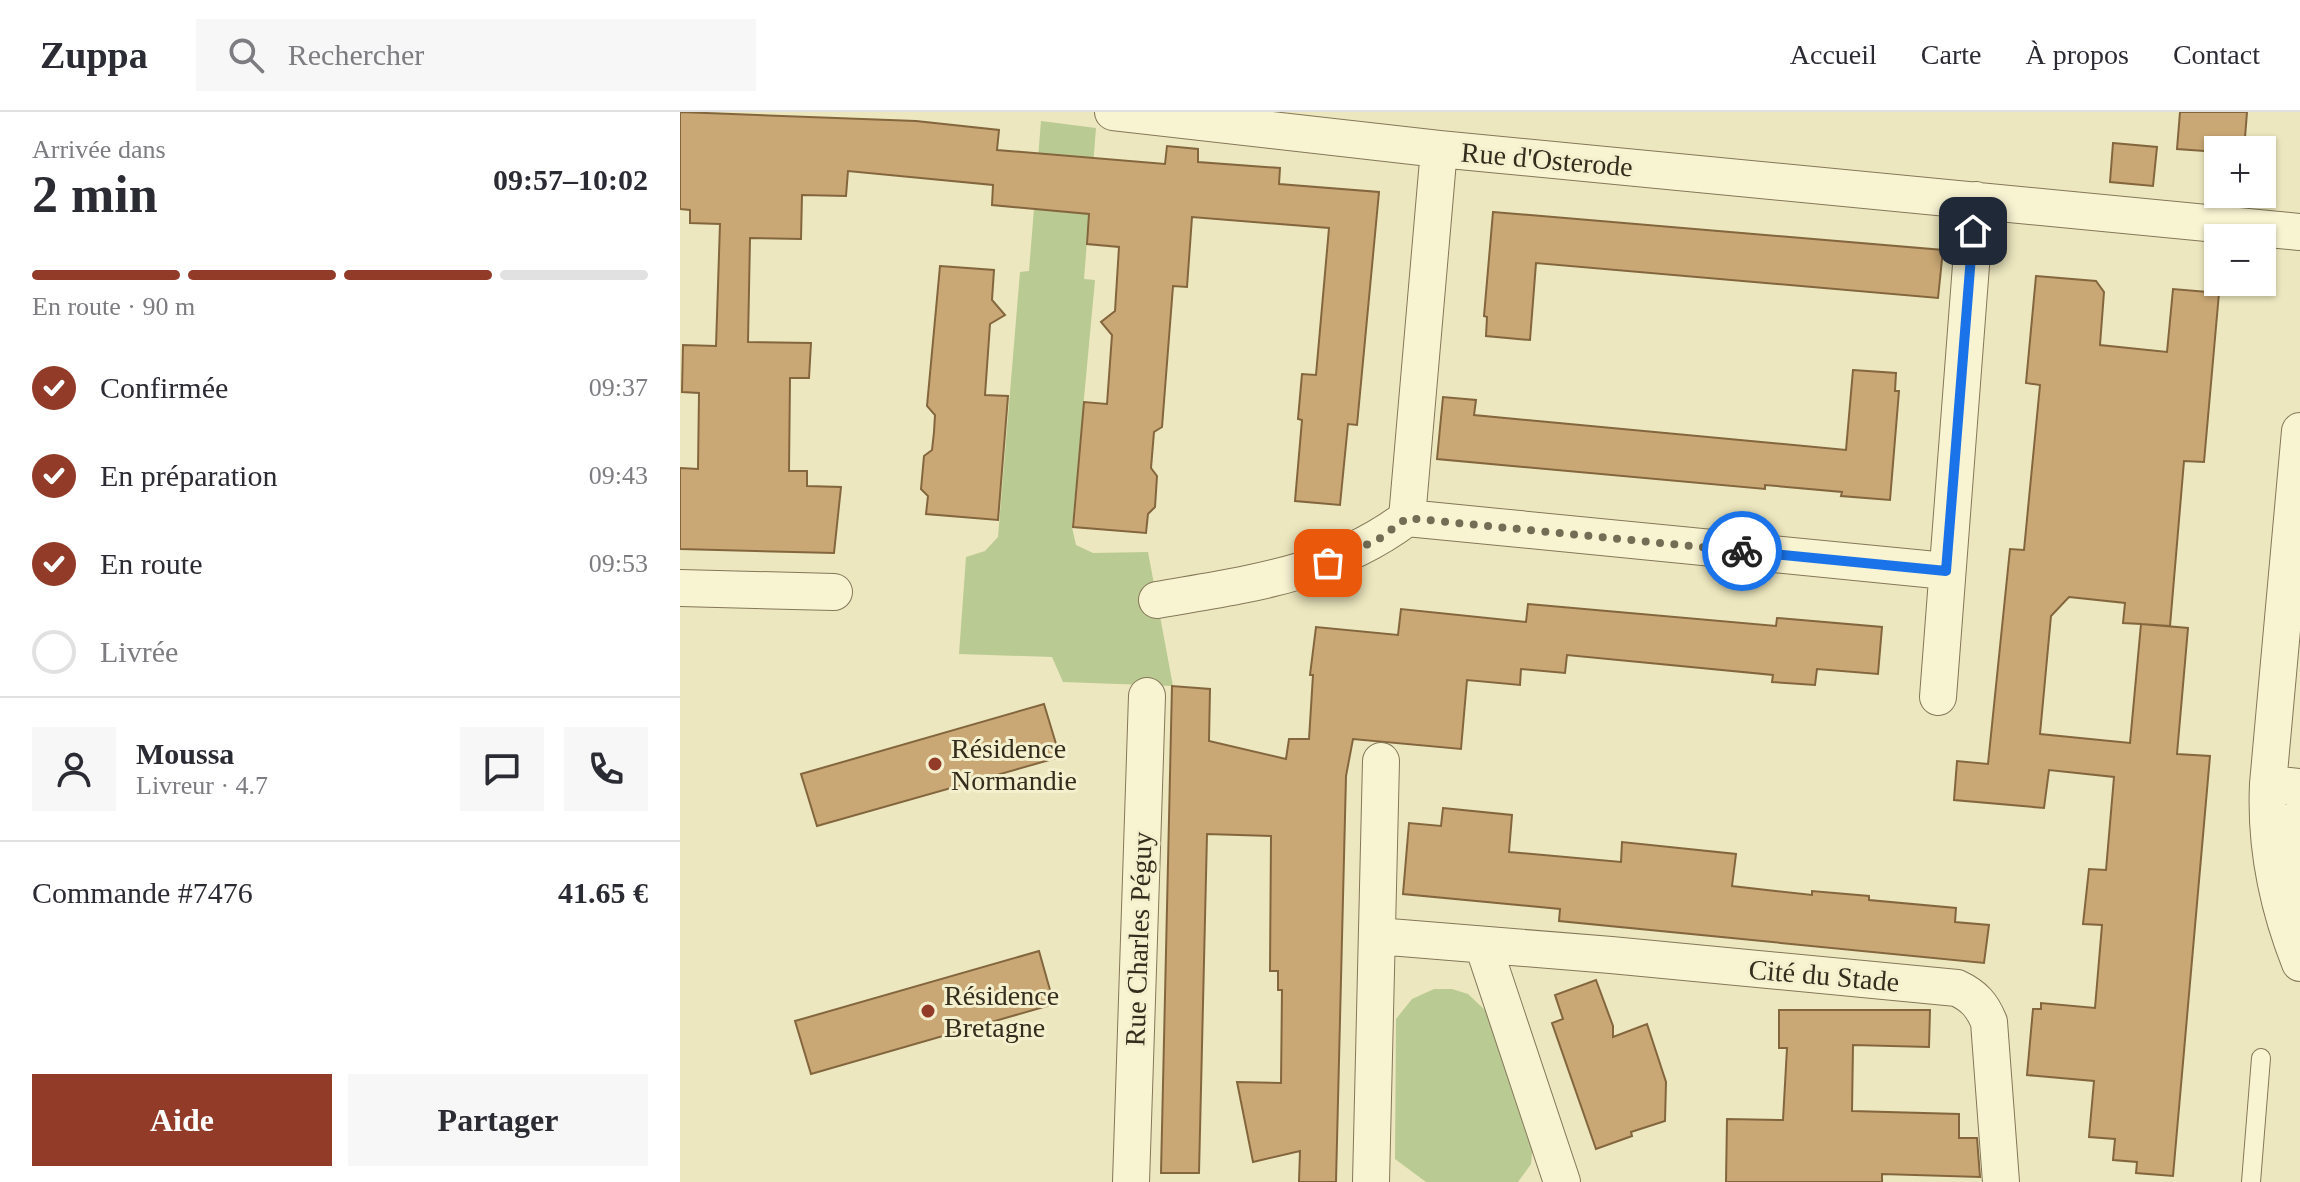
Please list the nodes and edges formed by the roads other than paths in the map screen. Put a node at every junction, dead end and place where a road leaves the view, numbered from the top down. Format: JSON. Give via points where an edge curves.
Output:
{"nodes":[{"id":1,"x":1113,"y":112,"type":"edge"},
{"id":2,"x":1439,"y":149,"type":"junction"},
{"id":3,"x":1976,"y":200,"type":"junction"},
{"id":4,"x":2300,"y":232,"type":"edge"},
{"id":5,"x":2300,"y":431,"type":"edge"},
{"id":6,"x":1407,"y":518,"type":"junction"},
{"id":7,"x":1946,"y":571,"type":"junction"},
{"id":8,"x":680,"y":588,"type":"edge"},
{"id":9,"x":834,"y":592,"type":"dead end"},
{"id":10,"x":2293,"y":597,"type":"edge"},
{"id":11,"x":1157,"y":600,"type":"dead end"},
{"id":12,"x":1147,"y":696,"type":"dead end"},
{"id":13,"x":1938,"y":697,"type":"dead end"},
{"id":14,"x":1381,"y":761,"type":"dead end"},
{"id":15,"x":2284,"y":785,"type":"edge"},
{"id":16,"x":2300,"y":816,"type":"edge"},
{"id":17,"x":2300,"y":927,"type":"edge"},
{"id":18,"x":1377,"y":936,"type":"junction"},
{"id":19,"x":1483,"y":945,"type":"junction"},
{"id":20,"x":2300,"y":963,"type":"edge"},
{"id":21,"x":2261,"y":1058,"type":"dead end"},
{"id":22,"x":1131,"y":1182,"type":"edge"},
{"id":23,"x":1371,"y":1182,"type":"edge"},
{"id":24,"x":1562,"y":1182,"type":"edge"},
{"id":25,"x":2001,"y":1182,"type":"edge"},
{"id":26,"x":2251,"y":1182,"type":"edge"}],
"edges":[{"from":1,"to":2,"type":"street"},
{"from":2,"to":3,"type":"street","name":"Rue d'Osterode"},
{"from":2,"to":6,"type":"street","name":"Rue d'Osterode"},
{"from":3,"to":4,"type":"street","name":"Rue d'Osterode"},
{"from":3,"to":7,"type":"street"},
{"from":5,"to":10,"type":"street"},
{"from":6,"to":7,"type":"street"},
{"from":6,"to":11,"type":"street","via":[[1379,539],[1328,563]]},
{"from":7,"to":13,"type":"street"},
{"from":8,"to":9,"type":"street"},
{"from":10,"to":15,"type":"street"},
{"from":12,"to":22,"type":"street","name":"Rue Charles Péguy"},
{"from":14,"to":18,"type":"street"},
{"from":15,"to":20,"type":"street","via":[[2268,830],[2276,890]]},
{"from":16,"to":17,"type":"street"},
{"from":18,"to":19,"type":"street","name":"Cité du Stade"},
{"from":18,"to":23,"type":"street"},
{"from":19,"to":24,"type":"street"},
{"from":19,"to":25,"type":"street","name":"Cité du Stade","via":[[1957,988],[1973,996],[1989,1022]]},
{"from":21,"to":26,"type":"lane"}]}
